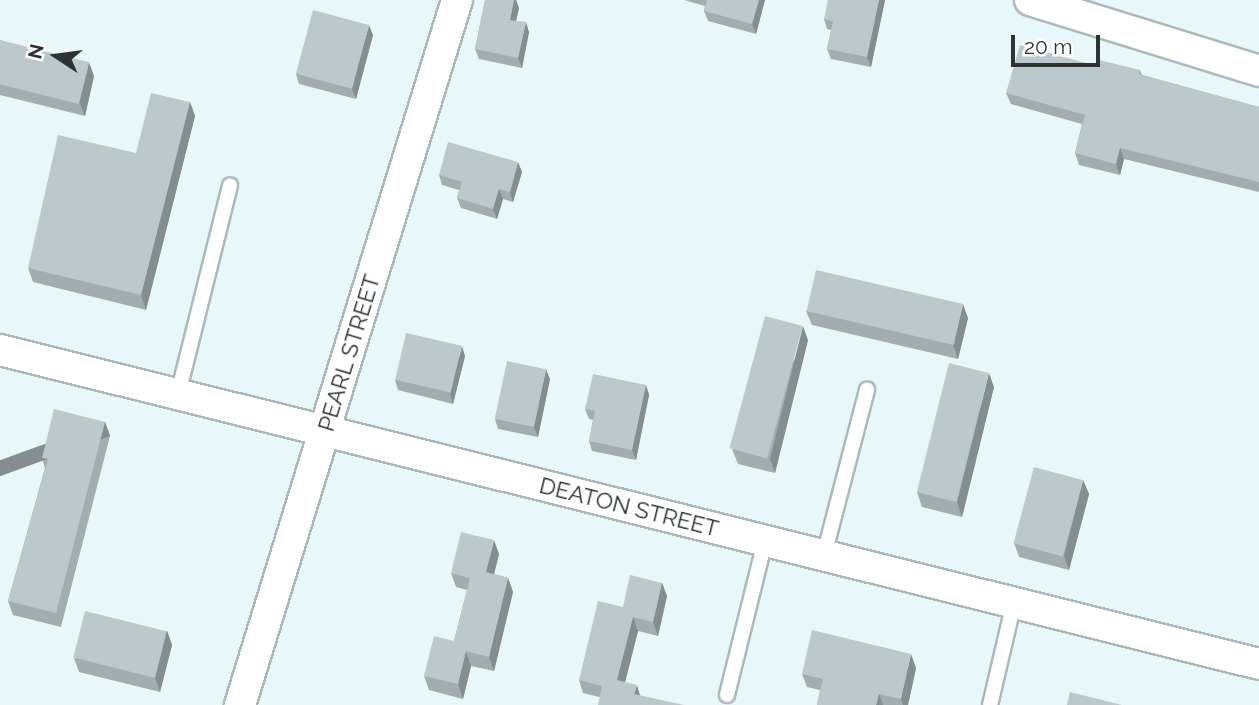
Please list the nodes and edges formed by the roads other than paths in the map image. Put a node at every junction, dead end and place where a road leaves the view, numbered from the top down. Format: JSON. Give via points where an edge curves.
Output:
{"nodes":[{"id":1,"x":457,"y":0,"type":"edge"},
{"id":2,"x":1030,"y":0,"type":"edge"},
{"id":3,"x":1259,"y":71,"type":"edge"},
{"id":4,"x":230,"y":185,"type":"dead end"},
{"id":5,"x":0,"y":350,"type":"edge"},
{"id":6,"x":867,"y":390,"type":"dead end"},
{"id":7,"x":178,"y":394,"type":"junction"},
{"id":8,"x":325,"y":431,"type":"junction"},
{"id":9,"x":765,"y":541,"type":"junction"},
{"id":10,"x":824,"y":555,"type":"junction"},
{"id":11,"x":1014,"y":603,"type":"junction"},
{"id":12,"x":1259,"y":664,"type":"edge"},
{"id":13,"x":727,"y":695,"type":"dead end"},
{"id":14,"x":240,"y":705,"type":"edge"},
{"id":15,"x":990,"y":705,"type":"edge"}],
"edges":[{"from":1,"to":8,"type":"street","name":"PEARL STREET"},
{"from":2,"to":3,"type":"street"},
{"from":4,"to":7,"type":"lane"},
{"from":5,"to":7,"type":"street","name":"DEATON STREET"},
{"from":6,"to":10,"type":"lane"},
{"from":7,"to":8,"type":"street","name":"DEATON STREET"},
{"from":8,"to":9,"type":"street","name":"DEATON STREET"},
{"from":8,"to":14,"type":"street","name":"PEARL STREET"},
{"from":9,"to":10,"type":"street","name":"DEATON STREET"},
{"from":9,"to":13,"type":"lane"},
{"from":10,"to":11,"type":"street","name":"DEATON STREET"},
{"from":11,"to":12,"type":"street","name":"DEATON STREET"},
{"from":11,"to":15,"type":"lane"}]}
